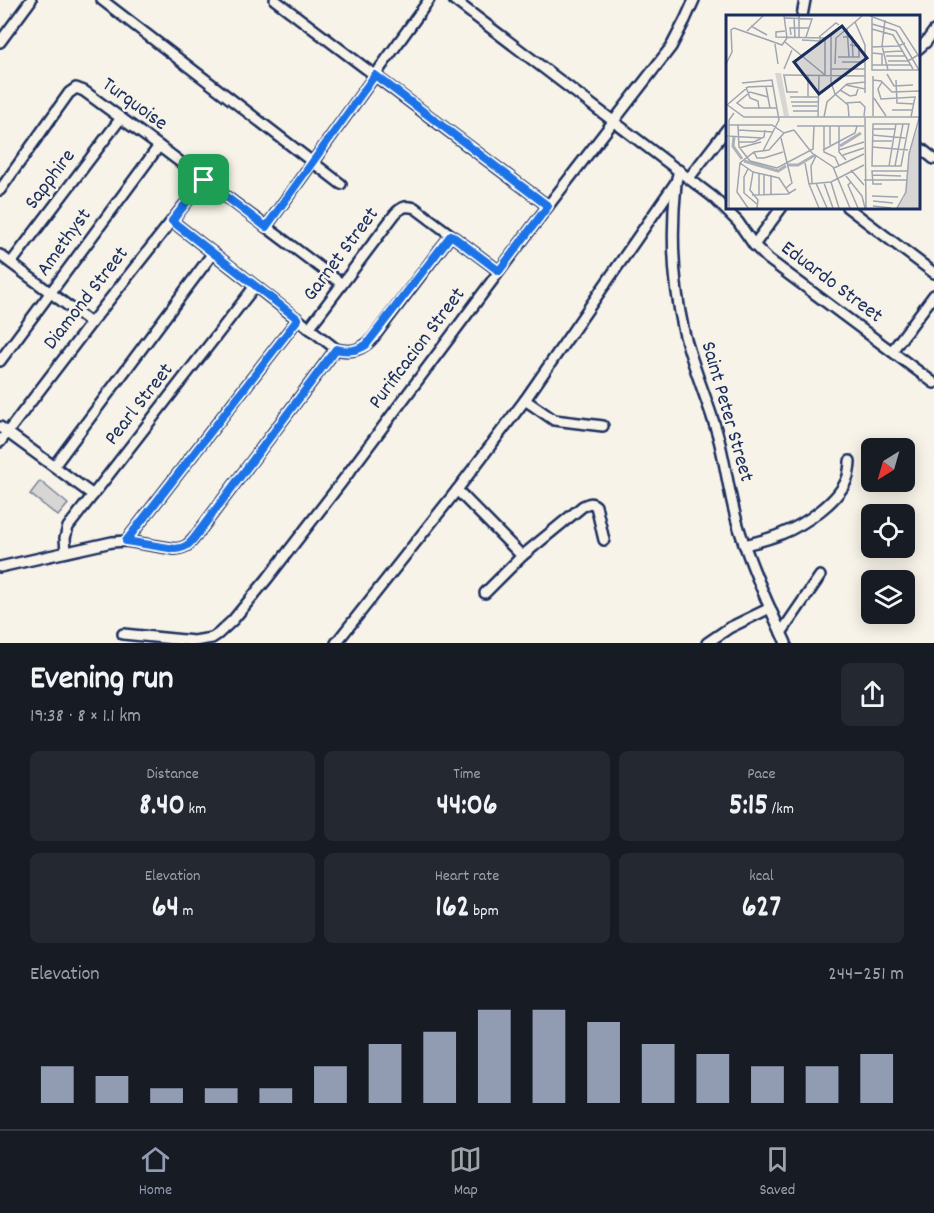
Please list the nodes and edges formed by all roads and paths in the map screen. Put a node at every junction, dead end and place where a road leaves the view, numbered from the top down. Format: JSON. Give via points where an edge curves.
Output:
{"nodes":[{"id":1,"x":31,"y":0,"type":"edge"},
{"id":2,"x":102,"y":0,"type":"edge"},
{"id":3,"x":275,"y":0,"type":"edge"},
{"id":4,"x":429,"y":0,"type":"edge"},
{"id":5,"x":453,"y":0,"type":"edge"},
{"id":6,"x":694,"y":0,"type":"edge"},
{"id":7,"x":805,"y":0,"type":"edge"},
{"id":8,"x":802,"y":15,"type":"edge"},
{"id":9,"x":934,"y":31,"type":"edge"},
{"id":10,"x":0,"y":42,"type":"edge"},
{"id":11,"x":930,"y":45,"type":"edge"},
{"id":12,"x":375,"y":75,"type":"junction"},
{"id":13,"x":121,"y":118,"type":"junction"},
{"id":14,"x":613,"y":122,"type":"junction"},
{"id":15,"x":726,"y":130,"type":"edge"},
{"id":16,"x":159,"y":146,"type":"junction"},
{"id":17,"x":919,"y":147,"type":"edge"},
{"id":18,"x":934,"y":159,"type":"edge"},
{"id":19,"x":313,"y":162,"type":"junction"},
{"id":20,"x":679,"y":170,"type":"junction"},
{"id":21,"x":689,"y":178,"type":"junction"},
{"id":22,"x":204,"y":180,"type":"junction"},
{"id":23,"x":676,"y":182,"type":"junction"},
{"id":24,"x":341,"y":184,"type":"dead end"},
{"id":25,"x":0,"y":190,"type":"edge"},
{"id":26,"x":548,"y":206,"type":"junction"},
{"id":27,"x":782,"y":208,"type":"edge"},
{"id":28,"x":848,"y":208,"type":"edge"},
{"id":29,"x":172,"y":221,"type":"junction"},
{"id":30,"x":266,"y":227,"type":"junction"},
{"id":31,"x":451,"y":235,"type":"junction"},
{"id":32,"x":754,"y":245,"type":"junction"},
{"id":33,"x":213,"y":253,"type":"junction"},
{"id":34,"x":0,"y":255,"type":"edge"},
{"id":35,"x":11,"y":263,"type":"junction"},
{"id":36,"x":499,"y":271,"type":"junction"},
{"id":37,"x":934,"y":273,"type":"edge"},
{"id":38,"x":342,"y":284,"type":"junction"},
{"id":39,"x":255,"y":286,"type":"junction"},
{"id":40,"x":51,"y":293,"type":"junction"},
{"id":41,"x":934,"y":295,"type":"edge"},
{"id":42,"x":298,"y":319,"type":"junction"},
{"id":43,"x":91,"y":323,"type":"junction"},
{"id":44,"x":309,"y":328,"type":"junction"},
{"id":45,"x":336,"y":349,"type":"junction"},
{"id":46,"x":892,"y":351,"type":"junction"},
{"id":47,"x":0,"y":361,"type":"edge"},
{"id":48,"x":934,"y":383,"type":"edge"},
{"id":49,"x":525,"y":400,"type":"junction"},
{"id":50,"x":603,"y":426,"type":"dead end"},
{"id":51,"x":4,"y":429,"type":"edge"},
{"id":52,"x":0,"y":442,"type":"edge"},
{"id":53,"x":850,"y":461,"type":"dead end"},
{"id":54,"x":54,"y":466,"type":"junction"},
{"id":55,"x":457,"y":490,"type":"junction"},
{"id":56,"x":93,"y":495,"type":"junction"},
{"id":57,"x":604,"y":540,"type":"dead end"},
{"id":58,"x":126,"y":541,"type":"junction"},
{"id":59,"x":744,"y":545,"type":"junction"},
{"id":60,"x":66,"y":552,"type":"junction"},
{"id":61,"x":522,"y":556,"type":"junction"},
{"id":62,"x":0,"y":567,"type":"edge"},
{"id":63,"x":820,"y":576,"type":"dead end"},
{"id":64,"x":485,"y":593,"type":"dead end"},
{"id":65,"x":770,"y":608,"type":"junction"},
{"id":66,"x":781,"y":633,"type":"junction"},
{"id":67,"x":123,"y":634,"type":"dead end"},
{"id":68,"x":336,"y":643,"type":"edge"},
{"id":69,"x":707,"y":643,"type":"edge"},
{"id":70,"x":786,"y":643,"type":"edge"}],
"edges":[{"from":1,"to":10,"type":"street"},
{"from":2,"to":19,"type":"street"},
{"from":3,"to":12,"type":"street"},
{"from":4,"to":12,"type":"street"},
{"from":5,"to":14,"type":"street","name":"Eduardo Street"},
{"from":6,"to":14,"type":"street","name":"Purificacion Street","via":[[671,48]]},
{"from":7,"to":8,"type":"street"},
{"from":9,"to":11,"type":"street"},
{"from":12,"to":19,"type":"street"},
{"from":12,"to":26,"type":"street"},
{"from":13,"to":16,"type":"street","name":"Turquoise"},
{"from":13,"to":25,"type":"street","name":"Turquoise","via":[[76,88]]},
{"from":13,"to":35,"type":"street","name":"Sapphire"},
{"from":14,"to":20,"type":"street","name":"Eduardo Street"},
{"from":14,"to":26,"type":"street","name":"Purificacion Street"},
{"from":15,"to":21,"type":"street"},
{"from":16,"to":22,"type":"street","name":"Turquoise"},
{"from":16,"to":40,"type":"street","name":"Amethyst"},
{"from":17,"to":18,"type":"street"},
{"from":19,"to":24,"type":"street"},
{"from":19,"to":30,"type":"street"},
{"from":20,"to":21,"type":"street","name":"Eduardo Street"},
{"from":20,"to":23,"type":"street"},
{"from":21,"to":32,"type":"street","name":"Eduardo Street","via":[[728,211]]},
{"from":22,"to":29,"type":"street","name":"Diamond Street"},
{"from":22,"to":30,"type":"street","name":"Turquoise"},
{"from":23,"to":49,"type":"street"},
{"from":23,"to":59,"type":"street","name":"Saint Peter Street","via":[[677,294]]},
{"from":26,"to":36,"type":"street","name":"Purificacion Street"},
{"from":27,"to":32,"type":"street"},
{"from":28,"to":37,"type":"street"},
{"from":29,"to":33,"type":"street"},
{"from":29,"to":43,"type":"street","name":"Diamond Street"},
{"from":30,"to":38,"type":"street","name":"Turquoise"},
{"from":31,"to":36,"type":"street"},
{"from":31,"to":38,"type":"street","name":"Garnet Street","via":[[414,208],[404,207]]},
{"from":31,"to":45,"type":"street","via":[[366,345],[356,350]]},
{"from":32,"to":46,"type":"street","name":"Eduardo Street"},
{"from":33,"to":39,"type":"street"},
{"from":33,"to":54,"type":"street"},
{"from":34,"to":35,"type":"street"},
{"from":35,"to":40,"type":"street"},
{"from":36,"to":67,"type":"street","name":"Purificacion Street","via":[[341,483],[225,628],[212,638],[194,640]]},
{"from":38,"to":44,"type":"street","name":"Garnet Street"},
{"from":39,"to":42,"type":"street"},
{"from":39,"to":56,"type":"street","name":"Pearl Street"},
{"from":40,"to":43,"type":"street"},
{"from":40,"to":47,"type":"street","name":"Amethyst"},
{"from":41,"to":46,"type":"street"},
{"from":42,"to":44,"type":"street"},
{"from":42,"to":58,"type":"street"},
{"from":43,"to":51,"type":"street","name":"Diamond Street"},
{"from":44,"to":45,"type":"street"},
{"from":45,"to":58,"type":"street","via":[[191,542],[175,549]]},
{"from":46,"to":48,"type":"street","name":"Eduardo Street"},
{"from":49,"to":50,"type":"street","via":[[554,420]]},
{"from":49,"to":55,"type":"street"},
{"from":51,"to":52,"type":"street","name":"Diamond Street"},
{"from":51,"to":54,"type":"street"},
{"from":53,"to":59,"type":"street","via":[[848,477],[833,500],[784,533]]},
{"from":54,"to":56,"type":"street"},
{"from":55,"to":61,"type":"street"},
{"from":55,"to":68,"type":"street"},
{"from":56,"to":60,"type":"street","name":"Pearl Street","via":[[68,527]]},
{"from":57,"to":61,"type":"street","via":[[596,506],[589,503]]},
{"from":58,"to":60,"type":"street"},
{"from":59,"to":65,"type":"street","name":"Saint Peter Street"},
{"from":60,"to":62,"type":"street"},
{"from":61,"to":64,"type":"street"},
{"from":63,"to":66,"type":"street"},
{"from":65,"to":66,"type":"street","name":"Saint Peter Street"},
{"from":65,"to":69,"type":"street"},
{"from":66,"to":70,"type":"street","name":"Saint Peter Street"}]}
